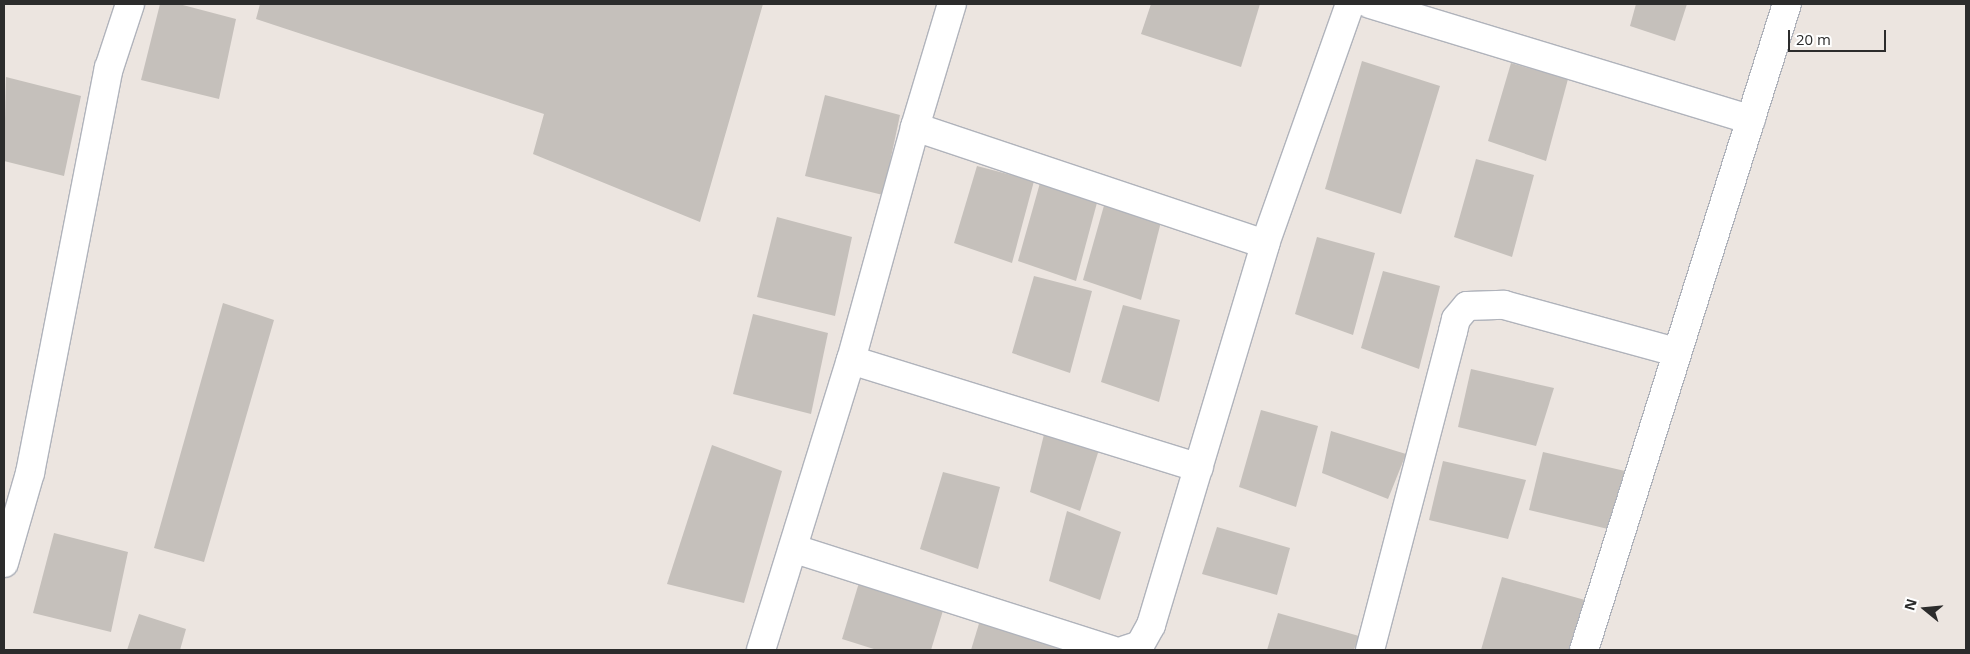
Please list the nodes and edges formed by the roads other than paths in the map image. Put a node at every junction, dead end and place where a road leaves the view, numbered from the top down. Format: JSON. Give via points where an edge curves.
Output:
{"nodes":[{"id":1,"x":130,"y":4,"type":"edge"},
{"id":2,"x":952,"y":4,"type":"edge"},
{"id":3,"x":1350,"y":4,"type":"edge"},
{"id":4,"x":1370,"y":4,"type":"edge"},
{"id":5,"x":1787,"y":4,"type":"edge"},
{"id":6,"x":1751,"y":120,"type":"junction"},
{"id":7,"x":915,"y":127,"type":"junction"},
{"id":8,"x":1265,"y":244,"type":"junction"},
{"id":9,"x":1676,"y":352,"type":"junction"},
{"id":10,"x":851,"y":360,"type":"junction"},
{"id":11,"x":1199,"y":468,"type":"junction"},
{"id":12,"x":795,"y":549,"type":"junction"},
{"id":13,"x":4,"y":563,"type":"edge"},
{"id":14,"x":761,"y":650,"type":"edge"},
{"id":15,"x":1112,"y":650,"type":"edge"},
{"id":16,"x":1124,"y":650,"type":"edge"},
{"id":17,"x":1370,"y":650,"type":"edge"},
{"id":18,"x":1584,"y":650,"type":"edge"}],
"edges":[{"from":1,"to":13,"type":"street","via":[[109,68],[30,473]]},
{"from":2,"to":7,"type":"street"},
{"from":3,"to":8,"type":"street"},
{"from":4,"to":6,"type":"street"},
{"from":5,"to":6,"type":"street"},
{"from":6,"to":9,"type":"street"},
{"from":7,"to":8,"type":"street"},
{"from":7,"to":10,"type":"street"},
{"from":8,"to":11,"type":"street"},
{"from":9,"to":17,"type":"street","via":[[1504,305],[1467,306],[1456,319]]},
{"from":9,"to":18,"type":"street"},
{"from":10,"to":11,"type":"street"},
{"from":10,"to":12,"type":"street"},
{"from":11,"to":16,"type":"street","via":[[1151,625],[1140,645]]},
{"from":12,"to":14,"type":"street"},
{"from":12,"to":15,"type":"street"}]}
